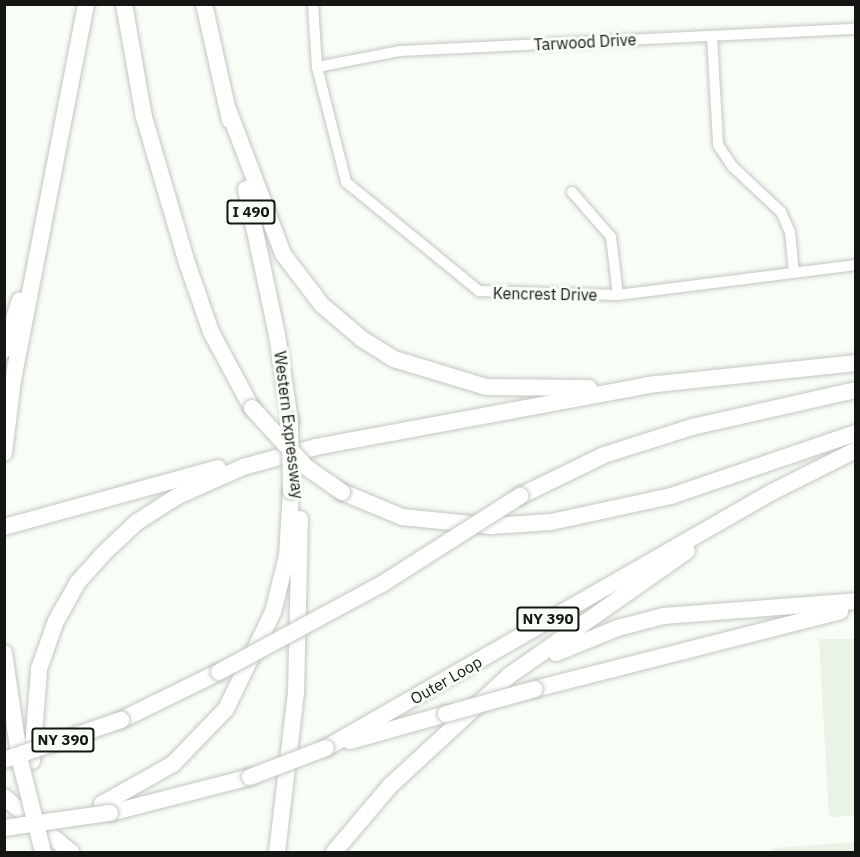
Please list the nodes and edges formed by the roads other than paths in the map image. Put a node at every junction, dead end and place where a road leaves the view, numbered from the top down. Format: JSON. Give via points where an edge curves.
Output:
{"nodes":[{"id":1,"x":86,"y":4,"type":"edge"},
{"id":2,"x":124,"y":4,"type":"edge"},
{"id":3,"x":204,"y":4,"type":"edge"},
{"id":4,"x":313,"y":4,"type":"edge"},
{"id":5,"x":855,"y":29,"type":"edge"},
{"id":6,"x":712,"y":36,"type":"junction"},
{"id":7,"x":317,"y":67,"type":"junction"},
{"id":8,"x":228,"y":109,"type":"junction"},
{"id":9,"x":52,"y":186,"type":"junction"},
{"id":10,"x":572,"y":192,"type":"dead end"},
{"id":11,"x":855,"y":265,"type":"edge"},
{"id":12,"x":794,"y":273,"type":"junction"},
{"id":13,"x":618,"y":295,"type":"junction"},
{"id":14,"x":4,"y":350,"type":"edge"},
{"id":15,"x":855,"y":363,"type":"edge"},
{"id":16,"x":656,"y":384,"type":"junction"},
{"id":17,"x":855,"y":390,"type":"edge"},
{"id":18,"x":855,"y":432,"type":"edge"},
{"id":19,"x":855,"y":450,"type":"edge"},
{"id":20,"x":4,"y":453,"type":"edge"},
{"id":21,"x":243,"y":467,"type":"junction"},
{"id":22,"x":294,"y":489,"type":"junction"},
{"id":23,"x":772,"y":492,"type":"junction"},
{"id":24,"x":4,"y":527,"type":"edge"},
{"id":25,"x":855,"y":602,"type":"edge"},
{"id":26,"x":855,"y":609,"type":"edge"},
{"id":27,"x":4,"y":653,"type":"edge"},
{"id":28,"x":498,"y":685,"type":"junction"},
{"id":29,"x":326,"y":748,"type":"junction"},
{"id":30,"x":19,"y":760,"type":"edge"},
{"id":31,"x":4,"y":797,"type":"edge"},
{"id":32,"x":106,"y":809,"type":"junction"},
{"id":33,"x":4,"y":827,"type":"edge"},
{"id":34,"x":44,"y":852,"type":"edge"},
{"id":35,"x":71,"y":852,"type":"edge"},
{"id":36,"x":277,"y":852,"type":"edge"},
{"id":37,"x":334,"y":852,"type":"edge"}],
"edges":[{"from":1,"to":9,"type":"highway"},
{"from":2,"to":18,"type":"highway","bridge":true,"via":[[144,117],[211,332],[252,408],[306,467],[342,492],[402,517],[491,526],[551,522],[671,496]]},
{"from":3,"to":8,"type":"highway","name":"Western Expressway","number":"I 490"},
{"from":4,"to":7,"type":"street","name":"Kencrest Drive"},
{"from":5,"to":6,"type":"street","name":"Tarwood Drive"},
{"from":6,"to":7,"type":"street","name":"Tarwood Drive","via":[[400,51]]},
{"from":6,"to":12,"type":"street","via":[[718,145],[733,167],[781,212],[790,232]]},
{"from":7,"to":13,"type":"street","name":"Kencrest Drive","via":[[346,182],[471,286],[489,293]]},
{"from":8,"to":16,"type":"highway","via":[[283,254],[322,304],[386,354],[486,387],[550,390]]},
{"from":8,"to":22,"type":"highway","name":"Western Expressway","number":"I 490","bridge":true,"via":[[278,335],[290,421]]},
{"from":9,"to":14,"type":"highway"},
{"from":9,"to":20,"type":"highway","via":[[13,380]]},
{"from":10,"to":13,"type":"street","via":[[611,237]]},
{"from":11,"to":12,"type":"street","name":"Kencrest Drive"},
{"from":12,"to":13,"type":"street","name":"Kencrest Drive"},
{"from":15,"to":16,"type":"highway"},
{"from":16,"to":21,"type":"highway","via":[[316,447]]},
{"from":17,"to":30,"type":"highway","number":"NY 390","bridge":true,"via":[[692,427],[604,455],[520,496],[382,584],[219,672],[121,720]]},
{"from":19,"to":23,"type":"highway","name":"Outer Loop","number":"NY 390"},
{"from":21,"to":24,"type":"highway","via":[[220,467]]},
{"from":21,"to":30,"type":"highway","via":[[176,497],[137,522],[78,582],[56,621],[39,669]]},
{"from":22,"to":32,"type":"highway","via":[[287,556],[275,605],[249,670],[226,709],[173,764]]},
{"from":22,"to":36,"type":"highway","name":"Western Expressway","number":"I 490","via":[[301,612]]},
{"from":23,"to":28,"type":"highway"},
{"from":23,"to":29,"type":"highway","name":"Outer Loop","number":"NY 390"},
{"from":25,"to":28,"type":"highway","via":[[663,616],[572,644]]},
{"from":26,"to":29,"type":"highway","bridge":true,"via":[[535,689]]},
{"from":27,"to":30,"type":"highway"},
{"from":28,"to":37,"type":"highway","via":[[390,786]]},
{"from":29,"to":32,"type":"highway","name":"Outer Loop","number":"NY 390","bridge":true,"via":[[250,777]]},
{"from":30,"to":34,"type":"highway","bridge":true},
{"from":31,"to":35,"type":"highway"},
{"from":32,"to":33,"type":"highway","bridge":true}]}
